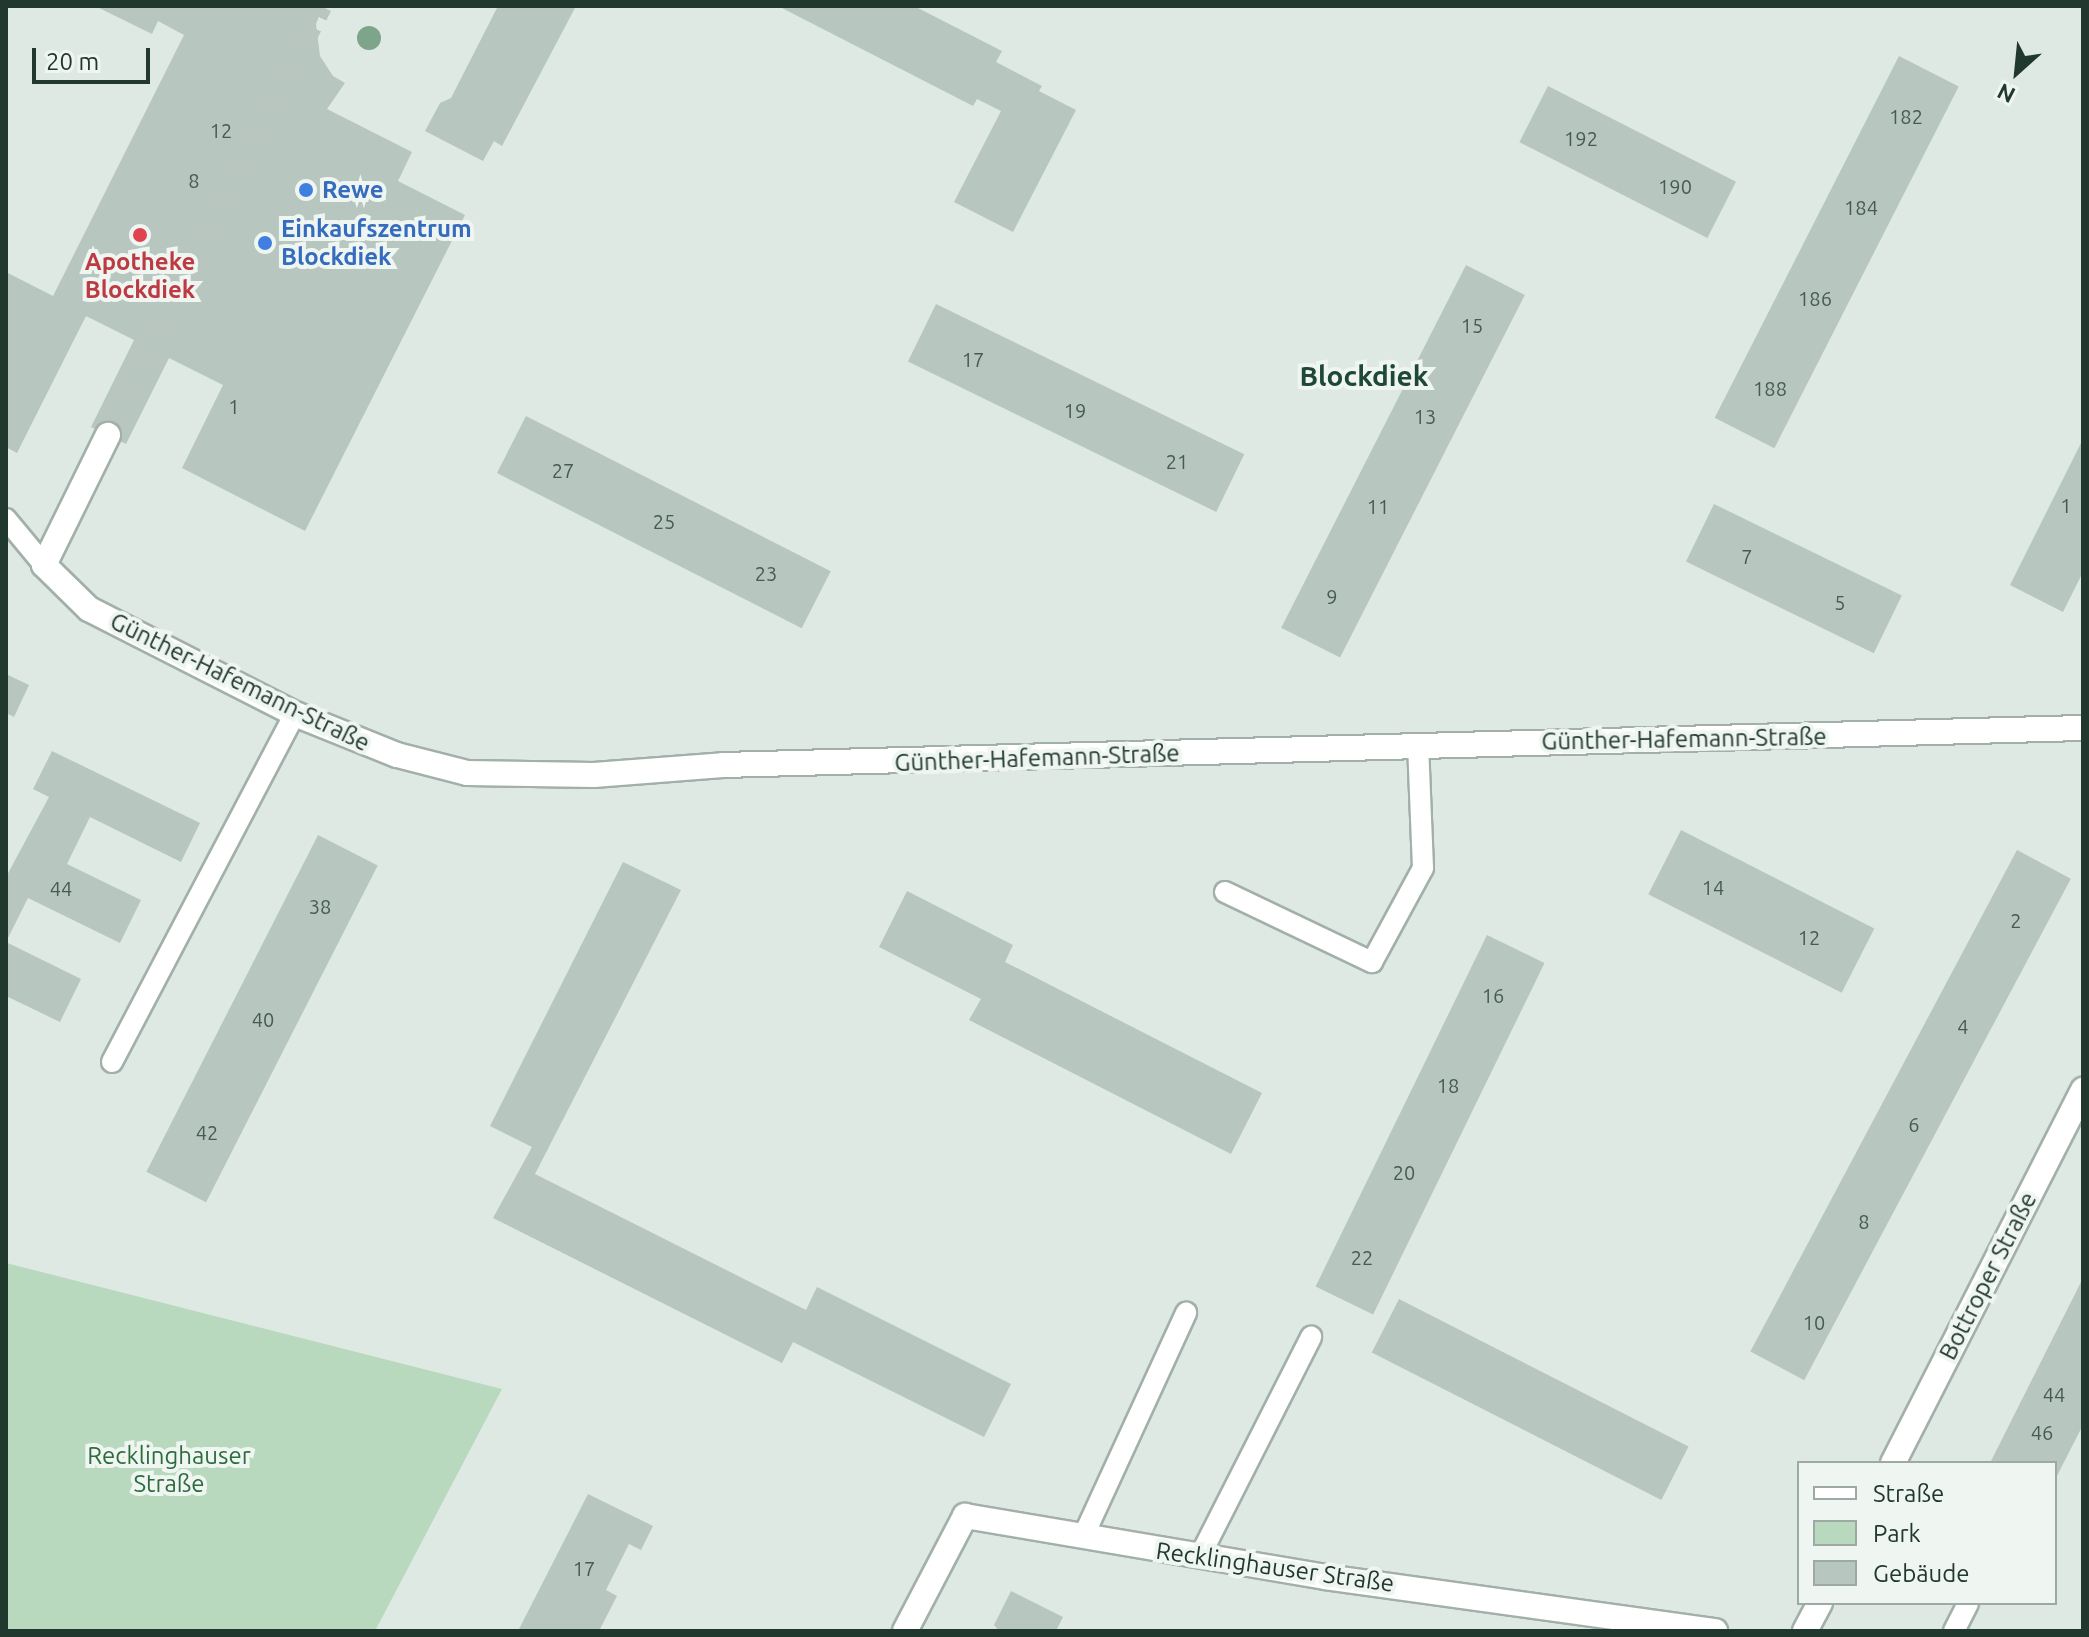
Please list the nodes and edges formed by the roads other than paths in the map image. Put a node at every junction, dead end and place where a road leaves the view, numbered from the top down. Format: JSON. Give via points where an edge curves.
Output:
{"nodes":[{"id":1,"x":108,"y":435,"type":"tunnel mouth"},
{"id":2,"x":6,"y":519,"type":"edge"},
{"id":3,"x":44,"y":565,"type":"junction"},
{"id":4,"x":295,"y":714,"type":"junction"},
{"id":5,"x":2083,"y":728,"type":"edge"},
{"id":6,"x":1418,"y":746,"type":"junction"},
{"id":7,"x":1225,"y":892,"type":"dead end"},
{"id":8,"x":112,"y":1062,"type":"dead end"},
{"id":9,"x":2083,"y":1090,"type":"edge"},
{"id":10,"x":1186,"y":1313,"type":"dead end"},
{"id":11,"x":1311,"y":1337,"type":"dead end"},
{"id":12,"x":1894,"y":1461,"type":"edge"},
{"id":13,"x":1083,"y":1537,"type":"junction"},
{"id":14,"x":1200,"y":1556,"type":"junction"},
{"id":15,"x":1819,"y":1605,"type":"edge"},
{"id":16,"x":1967,"y":1605,"type":"edge"},
{"id":17,"x":905,"y":1631,"type":"edge"},
{"id":18,"x":1715,"y":1631,"type":"edge"},
{"id":19,"x":1805,"y":1631,"type":"edge"},
{"id":20,"x":1954,"y":1631,"type":"edge"}],
"edges":[{"from":1,"to":3,"type":"street"},
{"from":2,"to":3,"type":"lane"},
{"from":3,"to":4,"type":"street","name":"Günther-Hafemann-Straße","via":[[89,609]]},
{"from":4,"to":6,"type":"street","name":"Günther-Hafemann-Straße","via":[[397,755],[467,773],[594,775],[723,765]]},
{"from":4,"to":8,"type":"lane"},
{"from":5,"to":6,"type":"street","name":"Günther-Hafemann-Straße"},
{"from":6,"to":7,"type":"lane","via":[[1423,868],[1372,962]]},
{"from":9,"to":12,"type":"street","name":"Bottroper Straße"},
{"from":10,"to":13,"type":"lane"},
{"from":11,"to":14,"type":"lane"},
{"from":13,"to":14,"type":"street","name":"Recklinghauser Straße"},
{"from":13,"to":17,"type":"street","name":"Recklinghauser Straße","via":[[965,1516]]},
{"from":14,"to":18,"type":"street","name":"Recklinghauser Straße"},
{"from":15,"to":19,"type":"street"},
{"from":16,"to":20,"type":"lane"}]}
